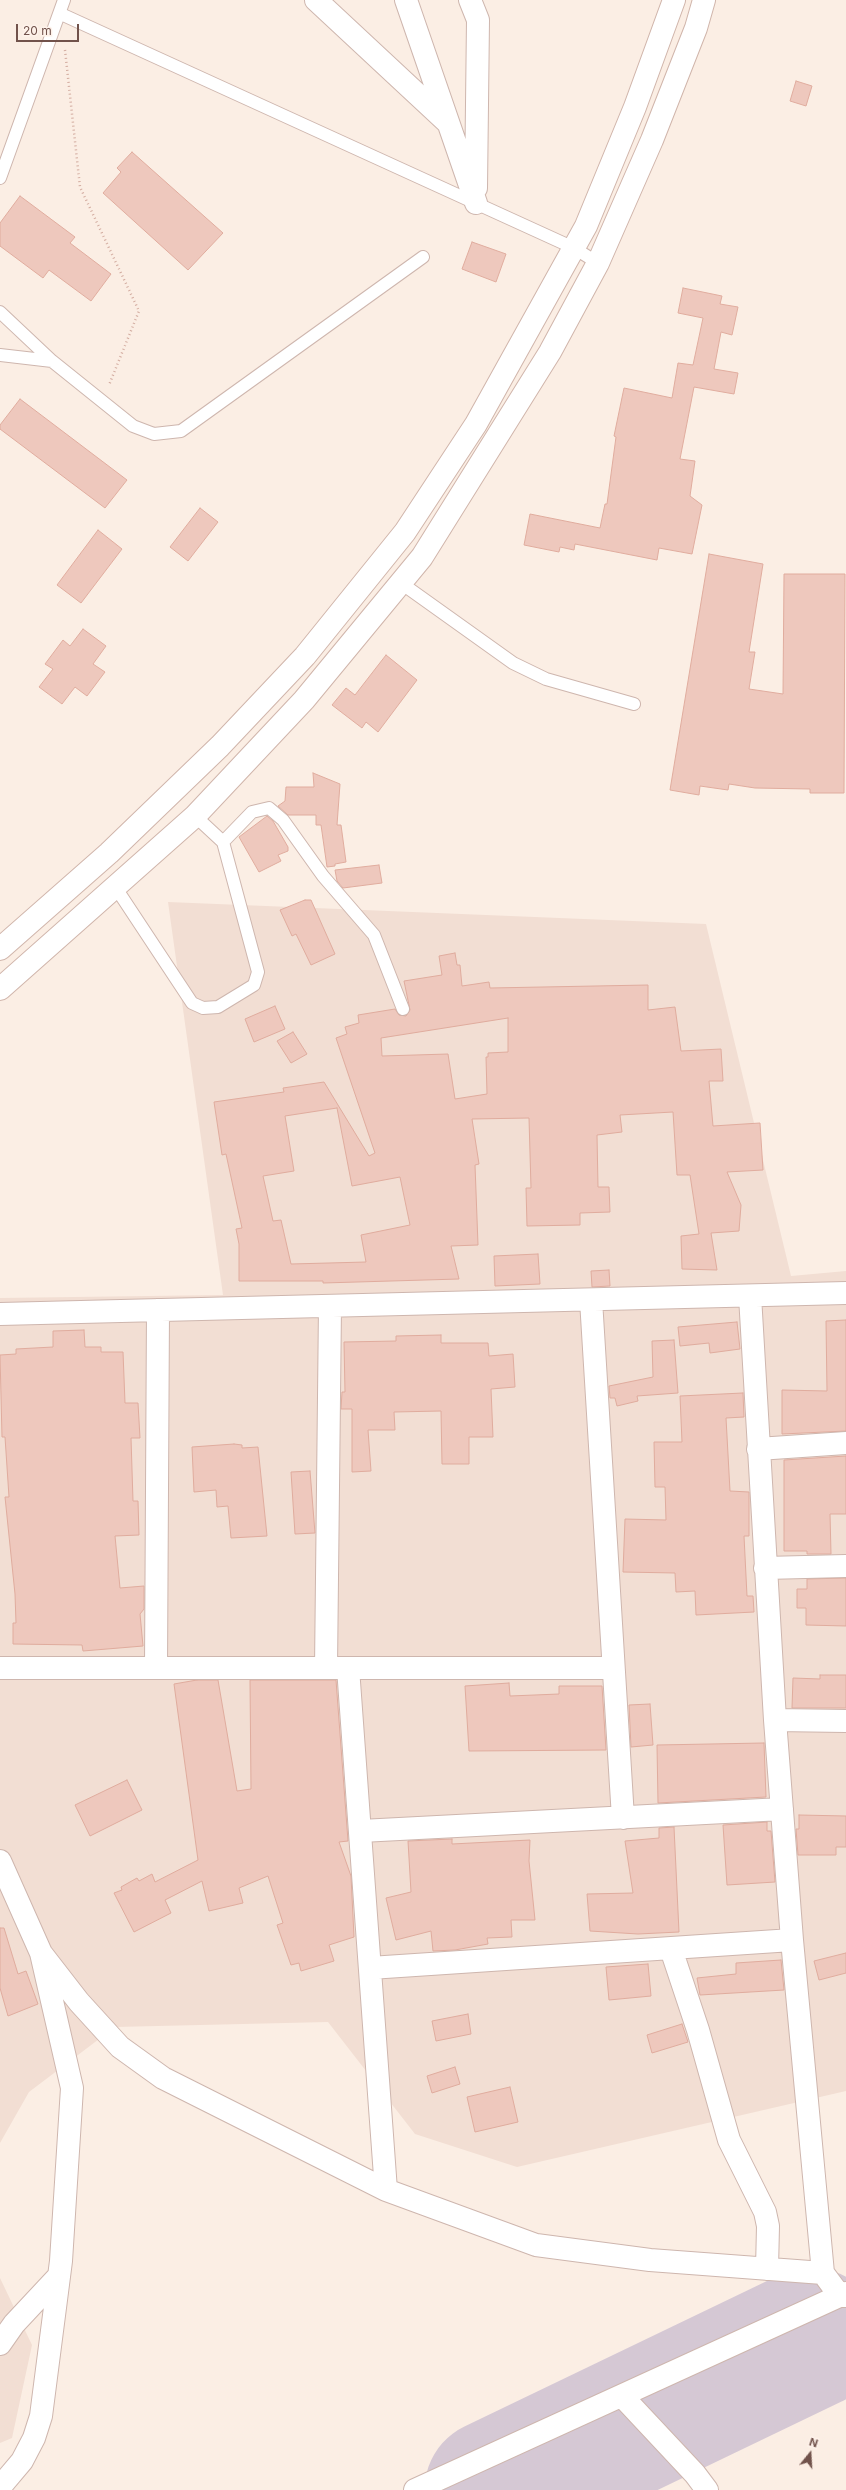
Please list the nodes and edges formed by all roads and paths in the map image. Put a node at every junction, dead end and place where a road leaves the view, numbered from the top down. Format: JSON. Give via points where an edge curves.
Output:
{"nodes":[{"id":1,"x":64,"y":0,"type":"edge"},
{"id":2,"x":316,"y":0,"type":"edge"},
{"id":3,"x":406,"y":0,"type":"edge"},
{"id":4,"x":470,"y":0,"type":"edge"},
{"id":5,"x":674,"y":0,"type":"edge"},
{"id":6,"x":704,"y":0,"type":"edge"},
{"id":7,"x":61,"y":14,"type":"junction"},
{"id":8,"x":448,"y":123,"type":"junction"},
{"id":9,"x":0,"y":178,"type":"edge"},
{"id":10,"x":476,"y":203,"type":"junction"},
{"id":11,"x":574,"y":248,"type":"junction"},
{"id":12,"x":423,"y":257,"type":"dead end"},
{"id":13,"x":598,"y":263,"type":"junction"},
{"id":14,"x":0,"y":312,"type":"edge"},
{"id":15,"x":0,"y":355,"type":"edge"},
{"id":16,"x":52,"y":361,"type":"junction"},
{"id":17,"x":102,"y":402,"type":"junction"},
{"id":18,"x":401,"y":583,"type":"junction"},
{"id":19,"x":634,"y":704,"type":"dead end"},
{"id":20,"x":196,"y":816,"type":"junction"},
{"id":21,"x":223,"y":842,"type":"junction"},
{"id":22,"x":116,"y":888,"type":"junction"},
{"id":23,"x":0,"y":949,"type":"edge"},
{"id":24,"x":0,"y":989,"type":"edge"},
{"id":25,"x":403,"y":1009,"type":"dead end"},
{"id":26,"x":846,"y":1293,"type":"edge"},
{"id":27,"x":750,"y":1296,"type":"junction"},
{"id":28,"x":591,"y":1300,"type":"junction"},
{"id":29,"x":330,"y":1306,"type":"junction"},
{"id":30,"x":158,"y":1310,"type":"junction"},
{"id":31,"x":0,"y":1314,"type":"edge"},
{"id":32,"x":846,"y":1443,"type":"edge"},
{"id":33,"x":758,"y":1449,"type":"junction"},
{"id":34,"x":846,"y":1566,"type":"edge"},
{"id":35,"x":765,"y":1568,"type":"junction"},
{"id":36,"x":0,"y":1668,"type":"edge"},
{"id":37,"x":156,"y":1668,"type":"junction"},
{"id":38,"x":326,"y":1668,"type":"junction"},
{"id":39,"x":348,"y":1668,"type":"junction"},
{"id":40,"x":613,"y":1668,"type":"junction"},
{"id":41,"x":775,"y":1720,"type":"junction"},
{"id":42,"x":846,"y":1721,"type":"edge"},
{"id":43,"x":782,"y":1809,"type":"junction"},
{"id":44,"x":623,"y":1818,"type":"junction"},
{"id":45,"x":361,"y":1831,"type":"junction"},
{"id":46,"x":0,"y":1861,"type":"edge"},
{"id":47,"x":792,"y":1940,"type":"junction"},
{"id":48,"x":671,"y":1949,"type":"junction"},
{"id":49,"x":41,"y":1953,"type":"junction"},
{"id":50,"x":370,"y":1968,"type":"junction"},
{"id":51,"x":386,"y":2190,"type":"junction"},
{"id":52,"x":768,"y":2269,"type":"junction"},
{"id":53,"x":823,"y":2273,"type":"junction"},
{"id":54,"x":57,"y":2278,"type":"junction"},
{"id":55,"x":844,"y":2295,"type":"edge"},
{"id":56,"x":0,"y":2344,"type":"edge"},
{"id":57,"x":622,"y":2396,"type":"junction"},
{"id":58,"x":0,"y":2487,"type":"edge"},
{"id":59,"x":415,"y":2490,"type":"edge"},
{"id":60,"x":707,"y":2490,"type":"edge"}],
"edges":[{"from":1,"to":7,"type":"lane"},
{"from":2,"to":8,"type":"street"},
{"from":3,"to":8,"type":"street"},
{"from":4,"to":10,"type":"street","via":[[478,20]]},
{"from":5,"to":11,"type":"street","via":[[635,107],[586,226]]},
{"from":6,"to":13,"type":"street","via":[[696,28],[652,140]]},
{"from":7,"to":9,"type":"lane"},
{"from":7,"to":10,"type":"lane"},
{"from":7,"to":17,"type":"path","via":[[80,187],[139,311]]},
{"from":8,"to":10,"type":"street"},
{"from":10,"to":11,"type":"lane"},
{"from":11,"to":13,"type":"lane"},
{"from":11,"to":23,"type":"street","via":[[476,424],[405,532],[305,656],[215,752],[109,853]]},
{"from":12,"to":17,"type":"lane","via":[[181,431],[154,434],[133,426]]},
{"from":13,"to":18,"type":"street","via":[[550,352],[422,557]]},
{"from":14,"to":16,"type":"lane"},
{"from":15,"to":16,"type":"lane"},
{"from":16,"to":17,"type":"lane"},
{"from":18,"to":19,"type":"lane","via":[[513,663],[546,679]]},
{"from":18,"to":20,"type":"street","via":[[304,700]]},
{"from":20,"to":21,"type":"lane"},
{"from":20,"to":22,"type":"street"},
{"from":21,"to":22,"type":"lane","via":[[258,972],[254,985],[218,1007],[203,1008],[192,1002]]},
{"from":21,"to":25,"type":"lane","via":[[252,812],[269,808],[283,820],[323,876],[374,935]]},
{"from":22,"to":24,"type":"street"},
{"from":26,"to":27,"type":"street"},
{"from":27,"to":28,"type":"street"},
{"from":27,"to":33,"type":"street"},
{"from":28,"to":29,"type":"street"},
{"from":28,"to":40,"type":"street"},
{"from":29,"to":30,"type":"street"},
{"from":29,"to":38,"type":"street"},
{"from":30,"to":31,"type":"street"},
{"from":30,"to":37,"type":"street"},
{"from":32,"to":33,"type":"street"},
{"from":33,"to":35,"type":"street"},
{"from":34,"to":35,"type":"street"},
{"from":35,"to":41,"type":"street"},
{"from":36,"to":37,"type":"street"},
{"from":37,"to":38,"type":"street"},
{"from":38,"to":39,"type":"street"},
{"from":39,"to":40,"type":"street"},
{"from":39,"to":45,"type":"street"},
{"from":40,"to":44,"type":"street"},
{"from":41,"to":42,"type":"street"},
{"from":41,"to":43,"type":"street"},
{"from":43,"to":44,"type":"street"},
{"from":43,"to":47,"type":"street"},
{"from":44,"to":45,"type":"street"},
{"from":45,"to":50,"type":"street"},
{"from":46,"to":49,"type":"street"},
{"from":47,"to":48,"type":"street"},
{"from":47,"to":53,"type":"street"},
{"from":48,"to":50,"type":"street"},
{"from":48,"to":52,"type":"street","via":[[698,2030],[729,2140],[765,2212],[768,2226]]},
{"from":49,"to":51,"type":"street","via":[[79,2002],[120,2047],[163,2078]]},
{"from":49,"to":54,"type":"street","via":[[72,2088],[61,2261]]},
{"from":50,"to":51,"type":"street"},
{"from":51,"to":52,"type":"street","via":[[536,2245],[650,2260]]},
{"from":52,"to":53,"type":"street"},
{"from":53,"to":55,"type":"street"},
{"from":54,"to":56,"type":"street","via":[[14,2324]]},
{"from":54,"to":58,"type":"street","via":[[41,2416],[34,2438],[22,2461]]},
{"from":55,"to":57,"type":"street"},
{"from":57,"to":59,"type":"street"},
{"from":57,"to":60,"type":"street"}]}
